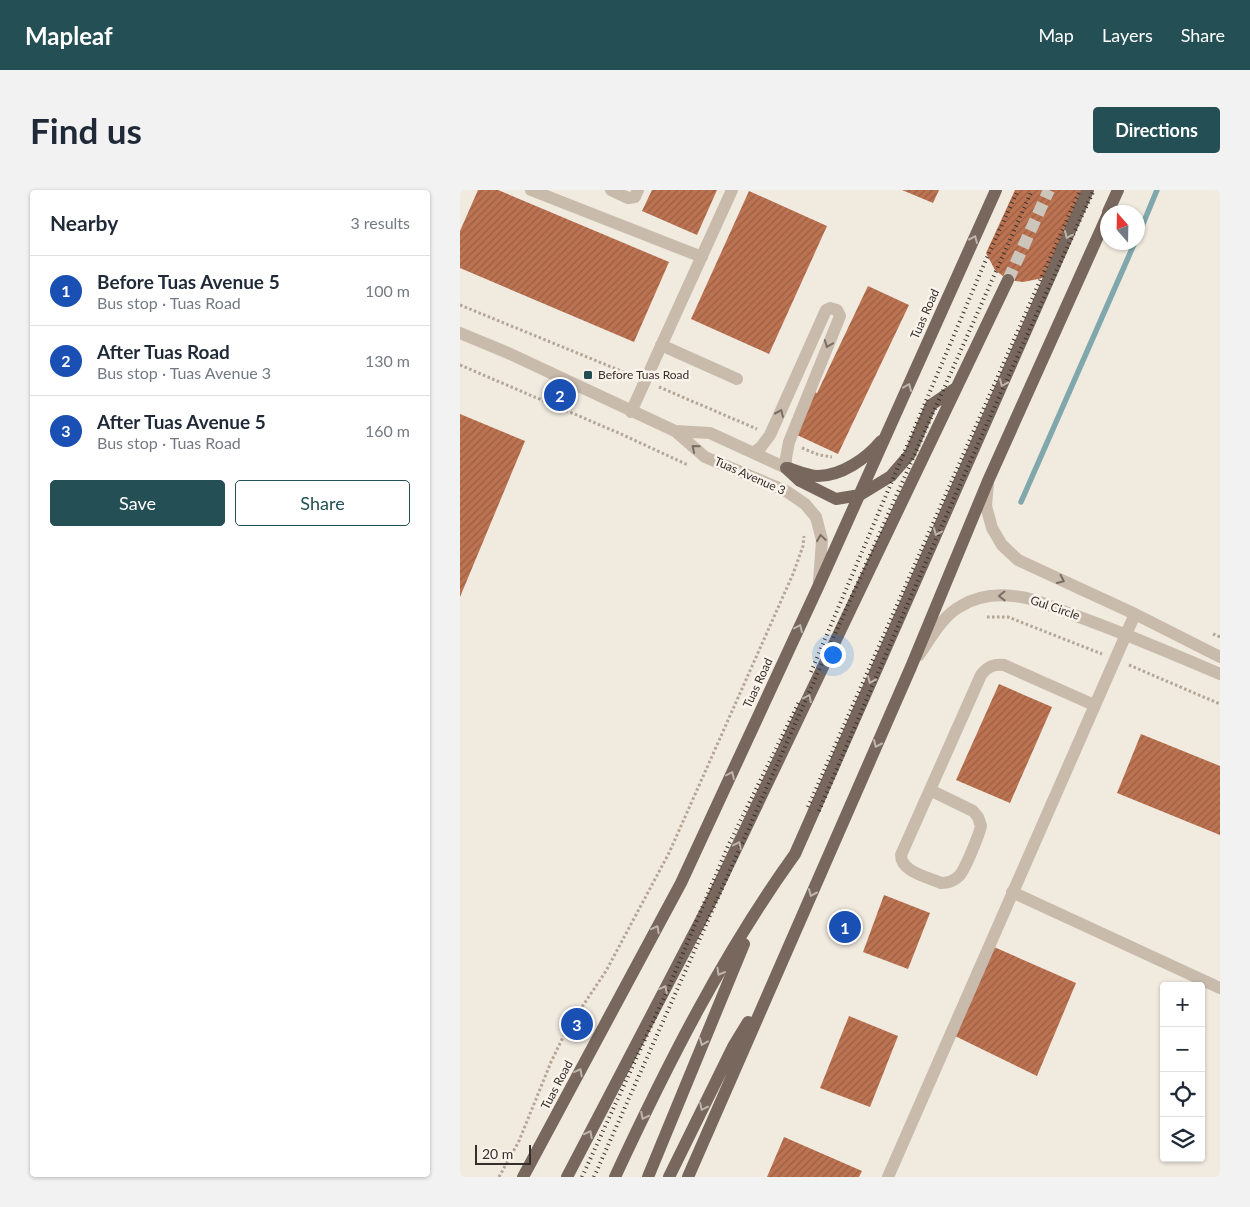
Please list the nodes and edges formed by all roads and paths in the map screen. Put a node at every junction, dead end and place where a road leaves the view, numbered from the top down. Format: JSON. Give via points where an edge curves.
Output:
{"nodes":[{"id":1,"x":531,"y":190,"type":"edge"},
{"id":2,"x":611,"y":190,"type":"edge"},
{"id":3,"x":638,"y":190,"type":"edge"},
{"id":4,"x":732,"y":190,"type":"edge"},
{"id":5,"x":996,"y":190,"type":"edge"},
{"id":6,"x":1088,"y":190,"type":"edge"},
{"id":7,"x":1118,"y":190,"type":"edge"},
{"id":8,"x":1111,"y":205,"type":"edge"},
{"id":9,"x":1100,"y":231,"type":"edge"},
{"id":10,"x":702,"y":257,"type":"junction"},
{"id":11,"x":1008,"y":280,"type":"tunnel mouth"},
{"id":12,"x":460,"y":333,"type":"edge"},
{"id":13,"x":661,"y":344,"type":"junction"},
{"id":14,"x":460,"y":365,"type":"edge"},
{"id":15,"x":737,"y":379,"type":"dead end"},
{"id":16,"x":957,"y":387,"type":"junction"},
{"id":17,"x":631,"y":412,"type":"junction"},
{"id":18,"x":675,"y":431,"type":"junction"},
{"id":19,"x":888,"y":432,"type":"junction"},
{"id":20,"x":753,"y":452,"type":"junction"},
{"id":21,"x":692,"y":466,"type":"dead end"},
{"id":22,"x":786,"y":468,"type":"junction"},
{"id":23,"x":988,"y":481,"type":"junction"},
{"id":24,"x":860,"y":495,"type":"junction"},
{"id":25,"x":804,"y":534,"type":"dead end"},
{"id":26,"x":818,"y":586,"type":"junction"},
{"id":27,"x":1135,"y":614,"type":"junction"},
{"id":28,"x":1125,"y":634,"type":"junction"},
{"id":29,"x":1220,"y":657,"type":"edge"},
{"id":30,"x":911,"y":667,"type":"junction"},
{"id":31,"x":1220,"y":674,"type":"edge"},
{"id":32,"x":1094,"y":705,"type":"junction"},
{"id":33,"x":930,"y":790,"type":"junction"},
{"id":34,"x":1012,"y":892,"type":"junction"},
{"id":35,"x":762,"y":900,"type":"junction"},
{"id":36,"x":1220,"y":988,"type":"edge"},
{"id":37,"x":770,"y":989,"type":"junction"},
{"id":38,"x":499,"y":1177,"type":"edge"},
{"id":39,"x":523,"y":1177,"type":"edge"},
{"id":40,"x":567,"y":1177,"type":"edge"},
{"id":41,"x":615,"y":1177,"type":"edge"},
{"id":42,"x":648,"y":1177,"type":"edge"},
{"id":43,"x":669,"y":1177,"type":"edge"},
{"id":44,"x":688,"y":1177,"type":"edge"},
{"id":45,"x":888,"y":1177,"type":"edge"}],
"edges":[{"from":1,"to":10,"type":"street"},
{"from":2,"to":3,"type":"street","via":[[628,198],[634,197]]},
{"from":4,"to":10,"type":"street"},
{"from":19,"to":5,"type":"main road","name":"Tuas Road","one_way":true},
{"from":6,"to":35,"type":"main road","one_way":true,"via":[[795,854]]},
{"from":7,"to":8,"type":"main road"},
{"from":9,"to":23,"type":"main road"},
{"from":10,"to":13,"type":"street"},
{"from":11,"to":16,"type":"main road"},
{"from":12,"to":17,"type":"street","name":"Tuas Avenue 3"},
{"from":13,"to":15,"type":"street"},
{"from":13,"to":17,"type":"street"},
{"from":14,"to":21,"type":"path"},
{"from":16,"to":24,"type":"main road","via":[[931,405],[910,454],[891,476]]},
{"from":40,"to":16,"type":"main road","one_way":true,"via":[[712,899]]},
{"from":17,"to":18,"type":"street","name":"Tuas Avenue 3"},
{"from":18,"to":20,"type":"street","name":"Tuas Avenue 3","via":[[710,432]]},
{"from":26,"to":18,"type":"street","name":"Tuas Avenue 3","one_way":true,"via":[[822,540],[816,517],[805,504],[786,491],[705,457]]},
{"from":19,"to":22,"type":"main road","via":[[874,449],[839,473],[817,476]]},
{"from":19,"to":24,"type":"main road","name":"Tuas Road"},
{"from":20,"to":22,"type":"street","name":"Tuas Avenue 3"},
{"from":20,"to":22,"type":"street","one_way":true,"via":[[770,434],[826,310],[837,310],[840,316],[789,442]]},
{"from":22,"to":24,"type":"main road","via":[[800,481],[836,499]]},
{"from":23,"to":27,"type":"street","name":"Gul Circle","one_way":true,"via":[[988,516],[998,540],[1018,560]]},
{"from":23,"to":30,"type":"main road"},
{"from":24,"to":26,"type":"main road","name":"Tuas Road"},
{"from":25,"to":38,"type":"path","via":[[793,574],[669,853],[606,971],[566,1031],[519,1141]]},
{"from":39,"to":26,"type":"main road","name":"Tuas Road","one_way":true,"via":[[681,883]]},
{"from":27,"to":28,"type":"street"},
{"from":27,"to":29,"type":"street","name":"Gul Circle"},
{"from":28,"to":30,"type":"street","name":"Gul Circle","one_way":true,"via":[[1029,599],[986,597],[953,610]]},
{"from":28,"to":31,"type":"street","name":"Gul Circle"},
{"from":28,"to":32,"type":"street"},
{"from":30,"to":37,"type":"main road","one_way":true},
{"from":32,"to":33,"type":"street","via":[[1004,665],[990,667],[981,675]]},
{"from":32,"to":34,"type":"street"},
{"from":33,"to":33,"type":"street","via":[[901,860],[908,869],[945,883],[962,873],[981,826],[973,811]]},
{"from":34,"to":36,"type":"street"},
{"from":34,"to":45,"type":"street"},
{"from":35,"to":41,"type":"main road","one_way":true,"via":[[700,1007]]},
{"from":35,"to":42,"type":"main road","one_way":true},
{"from":37,"to":43,"type":"main road","one_way":true,"via":[[734,1045]]},
{"from":37,"to":44,"type":"main road"}]}
